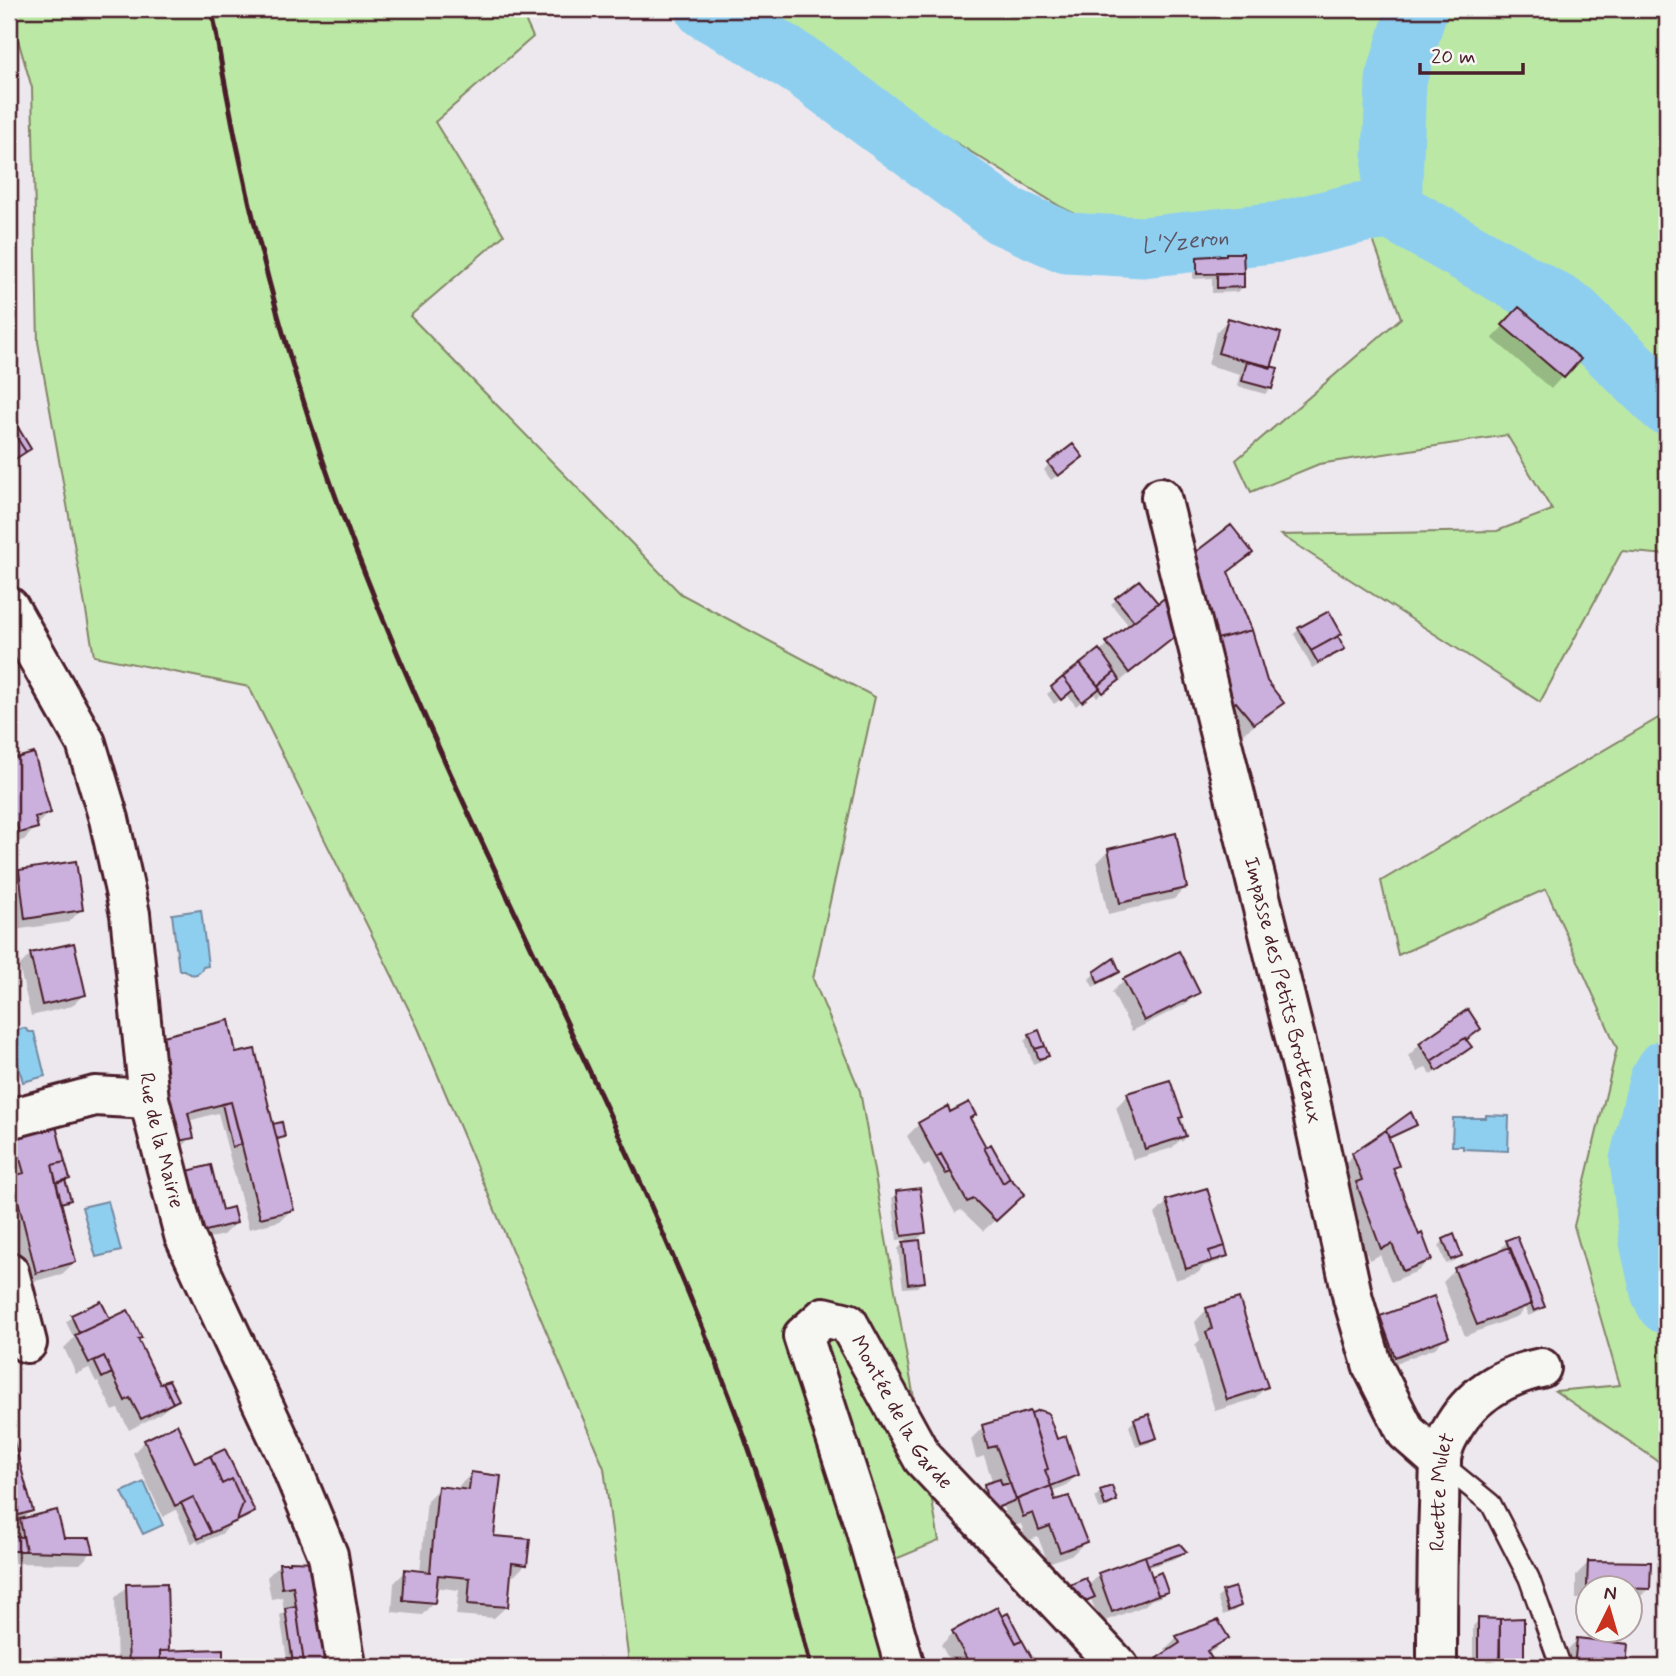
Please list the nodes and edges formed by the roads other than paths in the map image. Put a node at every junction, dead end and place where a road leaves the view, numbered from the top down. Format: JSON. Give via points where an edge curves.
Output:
{"nodes":[{"id":1,"x":1161,"y":497,"type":"dead end"},
{"id":2,"x":9,"y":607,"type":"edge"},
{"id":3,"x":149,"y":1099,"type":"junction"},
{"id":4,"x":9,"y":1119,"type":"edge"},
{"id":5,"x":9,"y":1272,"type":"edge"},
{"id":6,"x":27,"y":1343,"type":"dead end"},
{"id":7,"x":1541,"y":1368,"type":"dead end"},
{"id":8,"x":1441,"y":1463,"type":"junction"},
{"id":9,"x":345,"y":1667,"type":"edge"},
{"id":10,"x":905,"y":1667,"type":"edge"},
{"id":11,"x":1119,"y":1667,"type":"edge"},
{"id":12,"x":1437,"y":1667,"type":"edge"},
{"id":13,"x":1561,"y":1667,"type":"edge"}],
"edges":[{"from":1,"to":8,"type":"street","name":"Impasse des Petits Brotteaux","via":[[1366,1345],[1406,1432]]},
{"from":2,"to":3,"type":"street","name":"Rue de la Mairie","via":[[86,743],[109,819],[130,914]]},
{"from":3,"to":4,"type":"street","via":[[95,1096]]},
{"from":3,"to":9,"type":"street","name":"Rue de la Mairie","via":[[184,1235],[328,1555]]},
{"from":5,"to":6,"type":"street"},
{"from":7,"to":8,"type":"street","name":"Ruette Mulet","via":[[1518,1373],[1490,1388],[1463,1411],[1446,1441]]},
{"from":8,"to":12,"type":"street","name":"Ruette Mulet"},
{"from":8,"to":13,"type":"lane","via":[[1491,1504],[1529,1578]]},
{"from":10,"to":11,"type":"street","name":"Montée de la Garde","via":[[803,1336],[824,1317],[848,1324],[923,1459]]}]}
